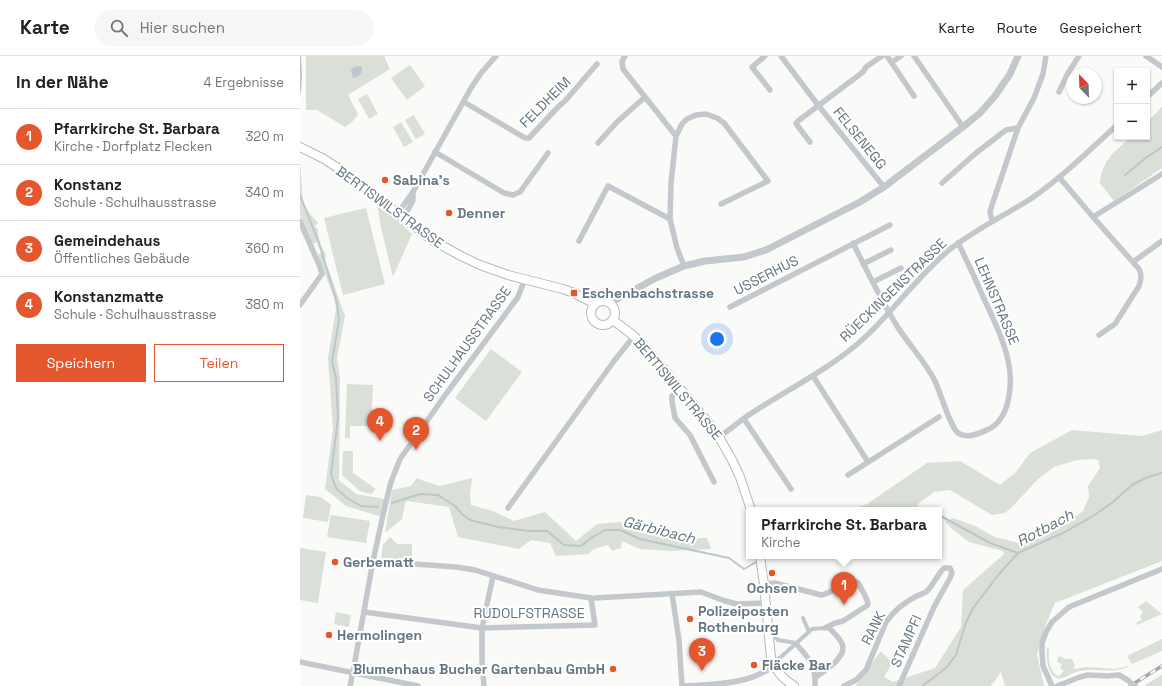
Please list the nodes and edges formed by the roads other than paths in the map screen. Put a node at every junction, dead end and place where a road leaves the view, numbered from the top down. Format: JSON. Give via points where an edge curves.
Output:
{"nodes":[{"id":1,"x":496,"y":56,"type":"edge"},
{"id":2,"x":625,"y":56,"type":"edge"},
{"id":3,"x":765,"y":56,"type":"edge"},
{"id":4,"x":781,"y":56,"type":"edge"},
{"id":5,"x":882,"y":56,"type":"edge"},
{"id":6,"x":887,"y":56,"type":"edge"},
{"id":7,"x":914,"y":56,"type":"edge"},
{"id":8,"x":1018,"y":56,"type":"edge"},
{"id":9,"x":1046,"y":56,"type":"edge"},
{"id":10,"x":1079,"y":56,"type":"edge"},
{"id":11,"x":1146,"y":56,"type":"edge"},
{"id":12,"x":597,"y":64,"type":"dead end"},
{"id":13,"x":1162,"y":66,"type":"edge"},
{"id":14,"x":1162,"y":83,"type":"edge"},
{"id":15,"x":770,"y":90,"type":"dead end"},
{"id":16,"x":1059,"y":92,"type":"dead end"},
{"id":17,"x":1150,"y":94,"type":"edge"},
{"id":18,"x":914,"y":96,"type":"dead end"},
{"id":19,"x":645,"y":97,"type":"junction"},
{"id":20,"x":464,"y":102,"type":"junction"},
{"id":21,"x":818,"y":105,"type":"junction"},
{"id":22,"x":963,"y":128,"type":"junction"},
{"id":23,"x":1018,"y":128,"type":"junction"},
{"id":24,"x":1114,"y":128,"type":"edge"},
{"id":25,"x":676,"y":136,"type":"junction"},
{"id":26,"x":810,"y":142,"type":"dead end"},
{"id":27,"x":598,"y":143,"type":"dead end"},
{"id":28,"x":300,"y":147,"type":"edge"},
{"id":29,"x":435,"y":152,"type":"junction"},
{"id":30,"x":548,"y":153,"type":"dead end"},
{"id":31,"x":1162,"y":174,"type":"edge"},
{"id":32,"x":1059,"y":177,"type":"junction"},
{"id":33,"x":942,"y":183,"type":"dead end"},
{"id":34,"x":884,"y":187,"type":"junction"},
{"id":35,"x":413,"y":192,"type":"junction"},
{"id":36,"x":721,"y":204,"type":"dead end"},
{"id":37,"x":401,"y":216,"type":"junction"},
{"id":38,"x":1093,"y":217,"type":"junction"},
{"id":39,"x":670,"y":219,"type":"junction"},
{"id":40,"x":300,"y":221,"type":"edge"},
{"id":41,"x":993,"y":221,"type":"junction"},
{"id":42,"x":890,"y":225,"type":"dead end"},
{"id":43,"x":579,"y":241,"type":"dead end"},
{"id":44,"x":1162,"y":241,"type":"edge"},
{"id":45,"x":853,"y":243,"type":"junction"},
{"id":46,"x":958,"y":243,"type":"junction"},
{"id":47,"x":891,"y":250,"type":"dead end"},
{"id":48,"x":1133,"y":262,"type":"junction"},
{"id":49,"x":863,"y":264,"type":"junction"},
{"id":50,"x":684,"y":266,"type":"junction"},
{"id":51,"x":901,"y":268,"type":"dead end"},
{"id":52,"x":524,"y":279,"type":"junction"},
{"id":53,"x":873,"y":282,"type":"junction"},
{"id":54,"x":610,"y":303,"type":"junction"},
{"id":55,"x":595,"y":304,"type":"junction"},
{"id":56,"x":300,"y":305,"type":"edge"},
{"id":57,"x":730,"y":307,"type":"dead end"},
{"id":58,"x":889,"y":312,"type":"junction"},
{"id":59,"x":613,"y":320,"type":"junction"},
{"id":60,"x":1099,"y":335,"type":"dead end"},
{"id":61,"x":634,"y":336,"type":"junction"},
{"id":62,"x":813,"y":376,"type":"junction"},
{"id":63,"x":680,"y":388,"type":"junction"},
{"id":64,"x":939,"y":417,"type":"dead end"},
{"id":65,"x":744,"y":419,"type":"junction"},
{"id":66,"x":719,"y":437,"type":"junction"},
{"id":67,"x":868,"y":462,"type":"junction"},
{"id":68,"x":848,"y":475,"type":"dead end"},
{"id":69,"x":714,"y":482,"type":"dead end"},
{"id":70,"x":791,"y":489,"type":"dead end"},
{"id":71,"x":750,"y":507,"type":"edge"},
{"id":72,"x":508,"y":508,"type":"dead end"},
{"id":73,"x":760,"y":560,"type":"edge"},
{"id":74,"x":373,"y":561,"type":"junction"},
{"id":75,"x":1162,"y":570,"type":"edge"},
{"id":76,"x":493,"y":576,"type":"junction"},
{"id":77,"x":764,"y":584,"type":"junction"},
{"id":78,"x":672,"y":594,"type":"junction"},
{"id":79,"x":593,"y":598,"type":"junction"},
{"id":80,"x":765,"y":603,"type":"junction"},
{"id":81,"x":934,"y":607,"type":"joint"},
{"id":82,"x":364,"y":612,"type":"junction"},
{"id":83,"x":803,"y":618,"type":"dead end"},
{"id":84,"x":482,"y":628,"type":"junction"},
{"id":85,"x":827,"y":628,"type":"junction"},
{"id":86,"x":808,"y":632,"type":"junction"},
{"id":87,"x":774,"y":638,"type":"dead end"},
{"id":88,"x":797,"y":645,"type":"junction"},
{"id":89,"x":777,"y":660,"type":"junction"},
{"id":90,"x":300,"y":662,"type":"edge"},
{"id":91,"x":353,"y":672,"type":"junction"},
{"id":92,"x":816,"y":677,"type":"junction"},
{"id":93,"x":350,"y":686,"type":"edge"},
{"id":94,"x":418,"y":686,"type":"edge"},
{"id":95,"x":484,"y":686,"type":"edge"},
{"id":96,"x":683,"y":686,"type":"edge"},
{"id":97,"x":794,"y":686,"type":"edge"},
{"id":98,"x":815,"y":686,"type":"edge"},
{"id":99,"x":844,"y":686,"type":"edge"},
{"id":100,"x":899,"y":686,"type":"edge"},
{"id":101,"x":1052,"y":686,"type":"edge"},
{"id":102,"x":1058,"y":686,"type":"edge"},
{"id":103,"x":1135,"y":686,"type":"edge"}],
"edges":[{"from":1,"to":20,"type":"street","via":[[481,73]]},
{"from":2,"to":19,"type":"street","via":[[622,61],[623,69]]},
{"from":3,"to":15,"type":"street","via":[[752,66]]},
{"from":4,"to":21,"type":"street","name":"FELSENEGG"},
{"from":5,"to":21,"type":"street","name":"FELSENEGG"},
{"from":6,"to":18,"type":"street"},
{"from":7,"to":22,"type":"street"},
{"from":8,"to":22,"type":"street","via":[[1010,74],[995,96]]},
{"from":9,"to":23,"type":"street","via":[[1043,74],[1034,98]]},
{"from":10,"to":16,"type":"street"},
{"from":11,"to":13,"type":"street"},
{"from":12,"to":20,"type":"street","name":"FELDHEIM","via":[[529,138]]},
{"from":14,"to":17,"type":"street"},
{"from":19,"to":25,"type":"street"},
{"from":19,"to":27,"type":"street"},
{"from":20,"to":29,"type":"street"},
{"from":21,"to":26,"type":"street","name":"FELSENEGG","via":[[796,123]]},
{"from":21,"to":34,"type":"street","name":"FELSENEGG"},
{"from":22,"to":34,"type":"street"},
{"from":23,"to":33,"type":"street","via":[[1006,130]]},
{"from":23,"to":41,"type":"street","via":[[990,211]]},
{"from":24,"to":32,"type":"street","name":"RÜECKINGENSTRASSE"},
{"from":25,"to":36,"type":"street","via":[[682,124],[696,115],[706,114],[717,118],[724,123],[768,181]]},
{"from":25,"to":39,"type":"street"},
{"from":28,"to":37,"type":"main road","name":"BERTISWILSTRASSE","via":[[344,172]]},
{"from":29,"to":30,"type":"street","via":[[504,194],[511,195],[520,192]]},
{"from":29,"to":35,"type":"street"},
{"from":31,"to":38,"type":"street"},
{"from":32,"to":38,"type":"street"},
{"from":32,"to":41,"type":"street","name":"RÜECKINGENSTRASSE"},
{"from":34,"to":50,"type":"street","via":[[766,250],[744,257]]},
{"from":35,"to":37,"type":"street"},
{"from":35,"to":37,"type":"street","via":[[412,200]]},
{"from":37,"to":52,"type":"main road","name":"BERTISWILSTRASSE","via":[[432,240],[461,256]]},
{"from":38,"to":48,"type":"street"},
{"from":39,"to":43,"type":"street","via":[[608,186]]},
{"from":39,"to":50,"type":"street"},
{"from":40,"to":56,"type":"street","via":[[322,274]]},
{"from":41,"to":46,"type":"street","name":"RÜECKINGENSTRASSE"},
{"from":42,"to":45,"type":"street","name":"USSERHUS"},
{"from":44,"to":48,"type":"street"},
{"from":45,"to":49,"type":"street"},
{"from":45,"to":57,"type":"street","name":"USSERHUS"},
{"from":46,"to":58,"type":"street","name":"RÜECKINGENSTRASSE","via":[[930,267]]},
{"from":46,"to":58,"type":"street","name":"LEHNSTRASSE","via":[[1000,334],[1008,360],[1009,397],[1005,412],[998,422],[990,429],[971,436],[957,432],[934,380]]},
{"from":47,"to":49,"type":"street"},
{"from":48,"to":60,"type":"street","via":[[1141,275],[1139,286],[1115,324]]},
{"from":49,"to":53,"type":"street"},
{"from":50,"to":54,"type":"street"},
{"from":51,"to":53,"type":"street"},
{"from":52,"to":55,"type":"main road","name":"BERTISWILSTRASSE","via":[[568,291]]},
{"from":52,"to":74,"type":"street","name":"SCHULHAUSSTRASSE","via":[[518,297],[400,459],[391,482]]},
{"from":53,"to":58,"type":"street"},
{"from":54,"to":55,"type":"main road","name":"BERTISWILSTRASSE","via":[[602,301]]},
{"from":54,"to":59,"type":"main road","via":[[615,311]]},
{"from":55,"to":59,"type":"main road","via":[[591,310],[591,317],[595,322],[604,325]]},
{"from":58,"to":62,"type":"street","name":"RÜECKINGENSTRASSE","via":[[862,340]]},
{"from":59,"to":61,"type":"main road","name":"BERTISWILSTRASSE"},
{"from":61,"to":63,"type":"main road","name":"BERTISWILSTRASSE"},
{"from":61,"to":72,"type":"street"},
{"from":62,"to":65,"type":"street","name":"RÜECKINGENSTRASSE"},
{"from":62,"to":67,"type":"street"},
{"from":63,"to":66,"type":"main road","name":"BERTISWILSTRASSE"},
{"from":63,"to":69,"type":"street","via":[[672,396],[675,418],[690,435]]},
{"from":64,"to":67,"type":"street"},
{"from":65,"to":66,"type":"street","name":"RÜECKINGENSTRASSE"},
{"from":65,"to":70,"type":"street"},
{"from":66,"to":71,"type":"main road","name":"BERTISWILSTRASSE","via":[[738,472]]},
{"from":67,"to":68,"type":"street"},
{"from":73,"to":77,"type":"main road"},
{"from":74,"to":76,"type":"street","via":[[456,567]]},
{"from":74,"to":82,"type":"street","name":"SCHULHAUSSTRASSE"},
{"from":75,"to":101,"type":"street","via":[[1069,607],[1052,622],[1042,643],[1042,652],[1043,666]]},
{"from":76,"to":79,"type":"street","via":[[538,590]]},
{"from":76,"to":84,"type":"street"},
{"from":77,"to":80,"type":"main road"},
{"from":77,"to":85,"type":"street","via":[[775,583],[821,596],[849,583],[858,583],[868,601],[866,606]]},
{"from":78,"to":79,"type":"street"},
{"from":78,"to":80,"type":"street","via":[[701,592],[737,604]]},
{"from":78,"to":96,"type":"street"},
{"from":79,"to":84,"type":"street","name":"RUDOLFSTRASSE","via":[[595,625]]},
{"from":80,"to":89,"type":"main road","via":[[771,658]]},
{"from":81,"to":99,"type":"street","name":"RANK","via":[[950,578],[950,568],[944,568],[939,572],[927,591],[907,601],[890,616],[866,670],[856,680]]},
{"from":81,"to":100,"type":"street","name":"STAMPFI"},
{"from":82,"to":84,"type":"street","name":"RUDOLFSTRASSE"},
{"from":82,"to":91,"type":"street","name":"SCHULHAUSSTRASSE"},
{"from":83,"to":86,"type":"street"},
{"from":84,"to":95,"type":"street"},
{"from":85,"to":86,"type":"street","via":[[812,629]]},
{"from":85,"to":92,"type":"street","via":[[839,638],[843,647],[842,652],[831,666]]},
{"from":86,"to":88,"type":"street"},
{"from":87,"to":88,"type":"street"},
{"from":88,"to":89,"type":"street"},
{"from":88,"to":92,"type":"street","via":[[812,665]]},
{"from":89,"to":96,"type":"street","via":[[751,678]]},
{"from":89,"to":97,"type":"main road","via":[[782,676]]},
{"from":90,"to":91,"type":"street"},
{"from":91,"to":93,"type":"street","name":"SCHULHAUSSTRASSE"},
{"from":91,"to":94,"type":"street"},
{"from":92,"to":98,"type":"street"},
{"from":102,"to":103,"type":"street","bridge":true,"via":[[1088,675],[1119,675]]}]}
